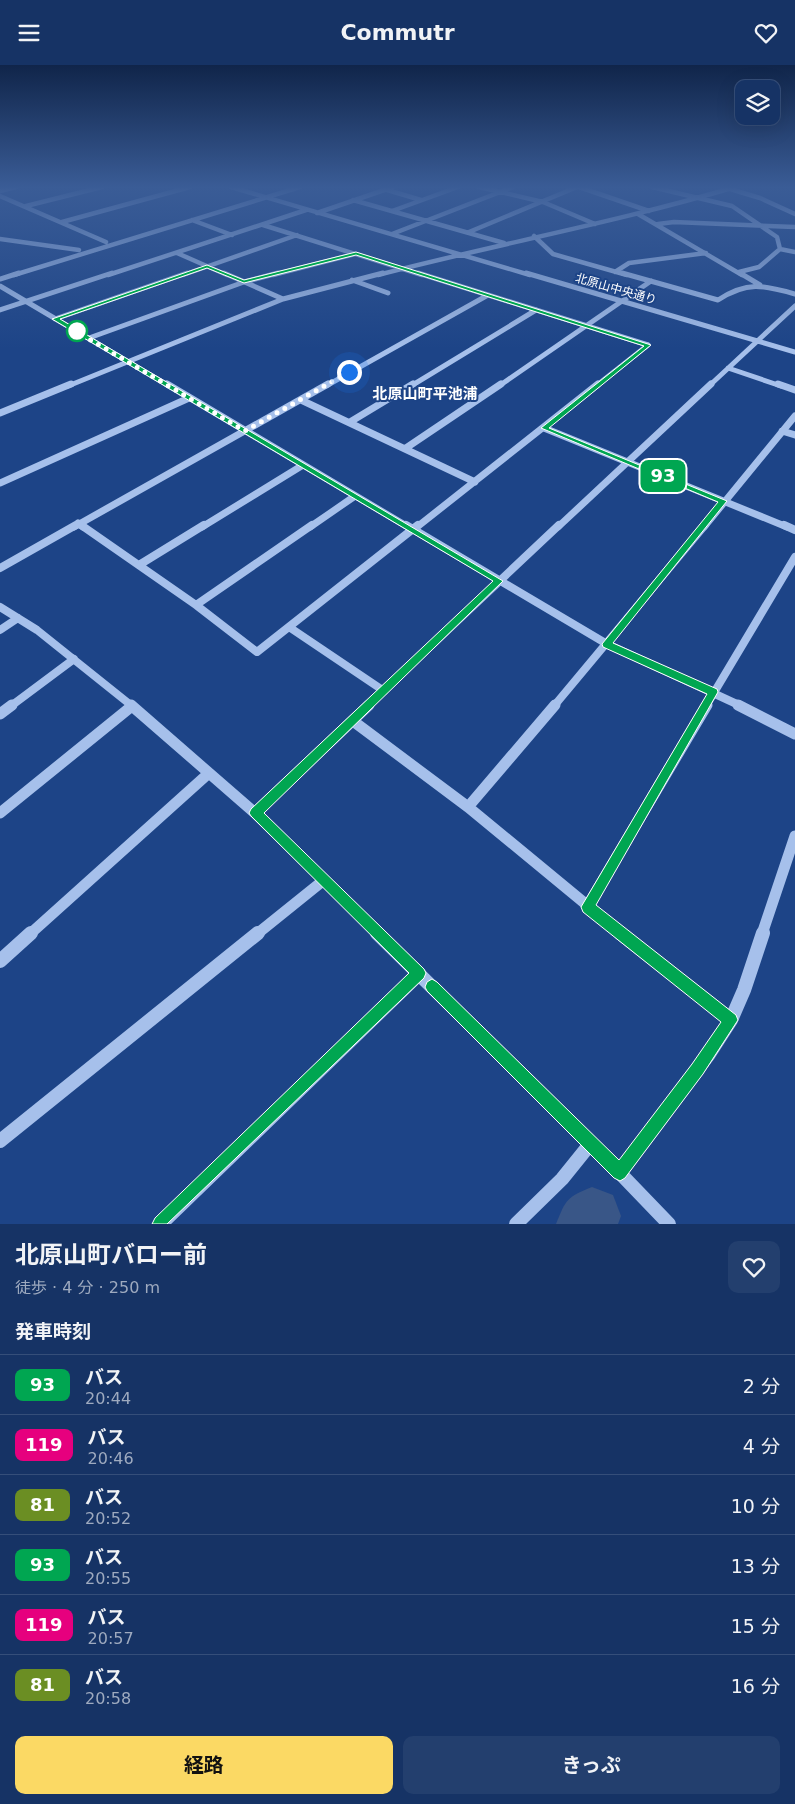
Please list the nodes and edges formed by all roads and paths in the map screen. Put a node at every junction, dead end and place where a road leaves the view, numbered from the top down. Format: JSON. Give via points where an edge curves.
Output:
{"nodes":[{"id":1,"x":15,"y":241,"type":"edge"},
{"id":2,"x":109,"y":241,"type":"edge"},
{"id":3,"x":123,"y":241,"type":"edge"},
{"id":4,"x":213,"y":241,"type":"edge"},
{"id":5,"x":279,"y":241,"type":"edge"},
{"id":6,"x":315,"y":241,"type":"edge"},
{"id":7,"x":415,"y":241,"type":"edge"},
{"id":8,"x":498,"y":241,"type":"edge"},
{"id":9,"x":512,"y":241,"type":"edge"},
{"id":10,"x":539,"y":241,"type":"edge"},
{"id":11,"x":686,"y":241,"type":"edge"},
{"id":12,"x":777,"y":241,"type":"edge"},
{"id":13,"x":106,"y":242,"type":"joint"},
{"id":14,"x":504,"y":243,"type":"junction"},
{"id":15,"x":780,"y":249,"type":"junction"},
{"id":16,"x":79,"y":250,"type":"junction"},
{"id":17,"x":795,"y":252,"type":"edge"},
{"id":18,"x":177,"y":253,"type":"junction"},
{"id":19,"x":706,"y":253,"type":"junction"},
{"id":20,"x":356,"y":254,"type":"junction"},
{"id":21,"x":458,"y":254,"type":"junction"},
{"id":22,"x":207,"y":266,"type":"junction"},
{"id":23,"x":400,"y":268,"type":"junction"},
{"id":24,"x":615,"y":271,"type":"junction"},
{"id":25,"x":739,"y":272,"type":"junction"},
{"id":26,"x":0,"y":274,"type":"edge"},
{"id":27,"x":0,"y":279,"type":"edge"},
{"id":28,"x":352,"y":280,"type":"junction"},
{"id":29,"x":651,"y":281,"type":"junction"},
{"id":30,"x":244,"y":282,"type":"junction"},
{"id":31,"x":760,"y":285,"type":"junction"},
{"id":32,"x":0,"y":286,"type":"edge"},
{"id":33,"x":388,"y":293,"type":"dead end"},
{"id":34,"x":795,"y":294,"type":"edge"},
{"id":35,"x":488,"y":295,"type":"junction"},
{"id":36,"x":283,"y":299,"type":"junction"},
{"id":37,"x":622,"y":301,"type":"junction"},
{"id":38,"x":27,"y":302,"type":"junction"},
{"id":39,"x":794,"y":309,"type":"edge"},
{"id":40,"x":536,"y":310,"type":"junction"},
{"id":41,"x":0,"y":311,"type":"edge"},
{"id":42,"x":55,"y":319,"type":"junction"},
{"id":43,"x":777,"y":321,"type":"joint"},
{"id":44,"x":587,"y":326,"type":"junction"},
{"id":45,"x":89,"y":338,"type":"junction"},
{"id":46,"x":756,"y":341,"type":"junction"},
{"id":47,"x":795,"y":352,"type":"edge"},
{"id":48,"x":127,"y":361,"type":"junction"},
{"id":49,"x":728,"y":368,"type":"junction"},
{"id":50,"x":795,"y":390,"type":"edge"},
{"id":51,"x":188,"y":398,"type":"junction"},
{"id":52,"x":301,"y":400,"type":"junction"},
{"id":53,"x":0,"y":413,"type":"edge"},
{"id":54,"x":795,"y":416,"type":"edge"},
{"id":55,"x":350,"y":422,"type":"junction"},
{"id":56,"x":544,"y":428,"type":"junction"},
{"id":57,"x":245,"y":431,"type":"junction"},
{"id":58,"x":782,"y":431,"type":"junction"},
{"id":59,"x":795,"y":435,"type":"edge"},
{"id":60,"x":406,"y":448,"type":"junction"},
{"id":61,"x":627,"y":462,"type":"junction"},
{"id":62,"x":303,"y":465,"type":"junction"},
{"id":63,"x":475,"y":482,"type":"junction"},
{"id":64,"x":0,"y":483,"type":"edge"},
{"id":65,"x":355,"y":496,"type":"junction"},
{"id":66,"x":723,"y":501,"type":"junction"},
{"id":67,"x":78,"y":523,"type":"junction"},
{"id":68,"x":412,"y":529,"type":"junction"},
{"id":69,"x":795,"y":530,"type":"edge"},
{"id":70,"x":795,"y":557,"type":"edge"},
{"id":71,"x":139,"y":565,"type":"junction"},
{"id":72,"x":0,"y":568,"type":"edge"},
{"id":73,"x":499,"y":581,"type":"junction"},
{"id":74,"x":196,"y":605,"type":"junction"},
{"id":75,"x":0,"y":607,"type":"edge"},
{"id":76,"x":18,"y":618,"type":"junction"},
{"id":77,"x":289,"y":627,"type":"junction"},
{"id":78,"x":0,"y":630,"type":"edge"},
{"id":79,"x":607,"y":644,"type":"junction"},
{"id":80,"x":74,"y":659,"type":"junction"},
{"id":81,"x":384,"y":691,"type":"junction"},
{"id":82,"x":713,"y":692,"type":"junction"},
{"id":83,"x":132,"y":707,"type":"junction"},
{"id":84,"x":0,"y":713,"type":"edge"},
{"id":85,"x":353,"y":721,"type":"junction"},
{"id":86,"x":795,"y":734,"type":"edge"},
{"id":87,"x":209,"y":773,"type":"junction"},
{"id":88,"x":468,"y":807,"type":"junction"},
{"id":89,"x":0,"y":813,"type":"edge"},
{"id":90,"x":255,"y":813,"type":"junction"},
{"id":91,"x":795,"y":836,"type":"edge"},
{"id":92,"x":324,"y":880,"type":"junction"},
{"id":93,"x":587,"y":907,"type":"junction"},
{"id":94,"x":0,"y":961,"type":"edge"},
{"id":95,"x":419,"y":973,"type":"junction"},
{"id":96,"x":731,"y":1020,"type":"junction"},
{"id":97,"x":0,"y":1141,"type":"edge"},
{"id":98,"x":590,"y":1143,"type":"junction"},
{"id":99,"x":620,"y":1173,"type":"junction"},
{"id":100,"x":161,"y":1224,"type":"edge"},
{"id":101,"x":516,"y":1224,"type":"edge"},
{"id":102,"x":669,"y":1224,"type":"edge"}],
"edges":[{"from":1,"to":16,"type":"street"},
{"from":2,"to":13,"type":"street"},
{"from":3,"to":27,"type":"street"},
{"from":4,"to":18,"type":"street"},
{"from":5,"to":22,"type":"street"},
{"from":6,"to":20,"type":"street"},
{"from":7,"to":21,"type":"street","name":"北原山中央通り"},
{"from":8,"to":14,"type":"street"},
{"from":9,"to":14,"type":"street"},
{"from":10,"to":24,"type":"street","via":[[553,254]]},
{"from":11,"to":19,"type":"street"},
{"from":12,"to":15,"type":"street"},
{"from":13,"to":16,"type":"street"},
{"from":14,"to":21,"type":"street"},
{"from":15,"to":17,"type":"street"},
{"from":15,"to":25,"type":"street","via":[[759,267]]},
{"from":16,"to":26,"type":"street"},
{"from":18,"to":22,"type":"street"},
{"from":18,"to":38,"type":"street"},
{"from":19,"to":24,"type":"street","via":[[628,263]]},
{"from":19,"to":25,"type":"street"},
{"from":20,"to":23,"type":"street"},
{"from":20,"to":30,"type":"street"},
{"from":21,"to":23,"type":"street"},
{"from":21,"to":37,"type":"street","name":"北原山中央通り"},
{"from":22,"to":30,"type":"street"},
{"from":22,"to":42,"type":"street"},
{"from":23,"to":28,"type":"street"},
{"from":23,"to":35,"type":"street"},
{"from":24,"to":29,"type":"street"},
{"from":25,"to":31,"type":"street"},
{"from":28,"to":33,"type":"street"},
{"from":28,"to":36,"type":"street"},
{"from":29,"to":31,"type":"street","via":[[718,300],[733,289]]},
{"from":29,"to":37,"type":"street"},
{"from":30,"to":36,"type":"street"},
{"from":30,"to":45,"type":"street"},
{"from":31,"to":34,"type":"street"},
{"from":32,"to":38,"type":"street"},
{"from":35,"to":40,"type":"street"},
{"from":35,"to":52,"type":"street"},
{"from":36,"to":48,"type":"street"},
{"from":37,"to":44,"type":"street"},
{"from":37,"to":46,"type":"street","name":"北原山中央通り"},
{"from":38,"to":41,"type":"street"},
{"from":38,"to":42,"type":"street"},
{"from":39,"to":43,"type":"street"},
{"from":40,"to":44,"type":"street"},
{"from":40,"to":55,"type":"street"},
{"from":42,"to":45,"type":"street"},
{"from":43,"to":46,"type":"street"},
{"from":44,"to":56,"type":"street","via":[[648,345]]},
{"from":44,"to":60,"type":"street"},
{"from":45,"to":48,"type":"street"},
{"from":46,"to":47,"type":"street","name":"北原山中央通り"},
{"from":46,"to":49,"type":"street"},
{"from":48,"to":51,"type":"street"},
{"from":48,"to":53,"type":"street"},
{"from":49,"to":50,"type":"street"},
{"from":49,"to":61,"type":"street"},
{"from":51,"to":57,"type":"street"},
{"from":51,"to":64,"type":"street"},
{"from":52,"to":55,"type":"street"},
{"from":52,"to":57,"type":"street"},
{"from":54,"to":58,"type":"street"},
{"from":55,"to":60,"type":"street"},
{"from":56,"to":61,"type":"street"},
{"from":56,"to":63,"type":"street"},
{"from":57,"to":62,"type":"street"},
{"from":57,"to":67,"type":"street"},
{"from":58,"to":59,"type":"street"},
{"from":58,"to":66,"type":"street"},
{"from":60,"to":63,"type":"street"},
{"from":61,"to":66,"type":"street"},
{"from":61,"to":73,"type":"street"},
{"from":62,"to":65,"type":"street"},
{"from":62,"to":71,"type":"street"},
{"from":63,"to":68,"type":"street"},
{"from":65,"to":68,"type":"street"},
{"from":65,"to":74,"type":"street"},
{"from":66,"to":69,"type":"street"},
{"from":66,"to":79,"type":"street"},
{"from":67,"to":71,"type":"street"},
{"from":67,"to":72,"type":"street"},
{"from":68,"to":73,"type":"street"},
{"from":68,"to":77,"type":"street"},
{"from":70,"to":82,"type":"street"},
{"from":71,"to":74,"type":"street"},
{"from":73,"to":79,"type":"street"},
{"from":73,"to":81,"type":"street"},
{"from":74,"to":77,"type":"street","via":[[257,652]]},
{"from":75,"to":76,"type":"street"},
{"from":76,"to":78,"type":"street"},
{"from":76,"to":80,"type":"street"},
{"from":77,"to":81,"type":"street"},
{"from":79,"to":82,"type":"street"},
{"from":79,"to":88,"type":"street"},
{"from":80,"to":83,"type":"street"},
{"from":80,"to":84,"type":"street"},
{"from":81,"to":85,"type":"street"},
{"from":82,"to":86,"type":"street"},
{"from":82,"to":93,"type":"street"},
{"from":83,"to":87,"type":"street"},
{"from":83,"to":89,"type":"street"},
{"from":85,"to":88,"type":"street"},
{"from":85,"to":90,"type":"street"},
{"from":87,"to":90,"type":"street"},
{"from":87,"to":94,"type":"street"},
{"from":88,"to":93,"type":"street"},
{"from":90,"to":92,"type":"street"},
{"from":91,"to":96,"type":"street"},
{"from":92,"to":95,"type":"street"},
{"from":92,"to":97,"type":"street"},
{"from":93,"to":96,"type":"street"},
{"from":95,"to":98,"type":"street"},
{"from":95,"to":100,"type":"street"},
{"from":96,"to":99,"type":"street"},
{"from":98,"to":99,"type":"street"},
{"from":98,"to":101,"type":"street","via":[[562,1179]]},
{"from":99,"to":102,"type":"street"}]}
